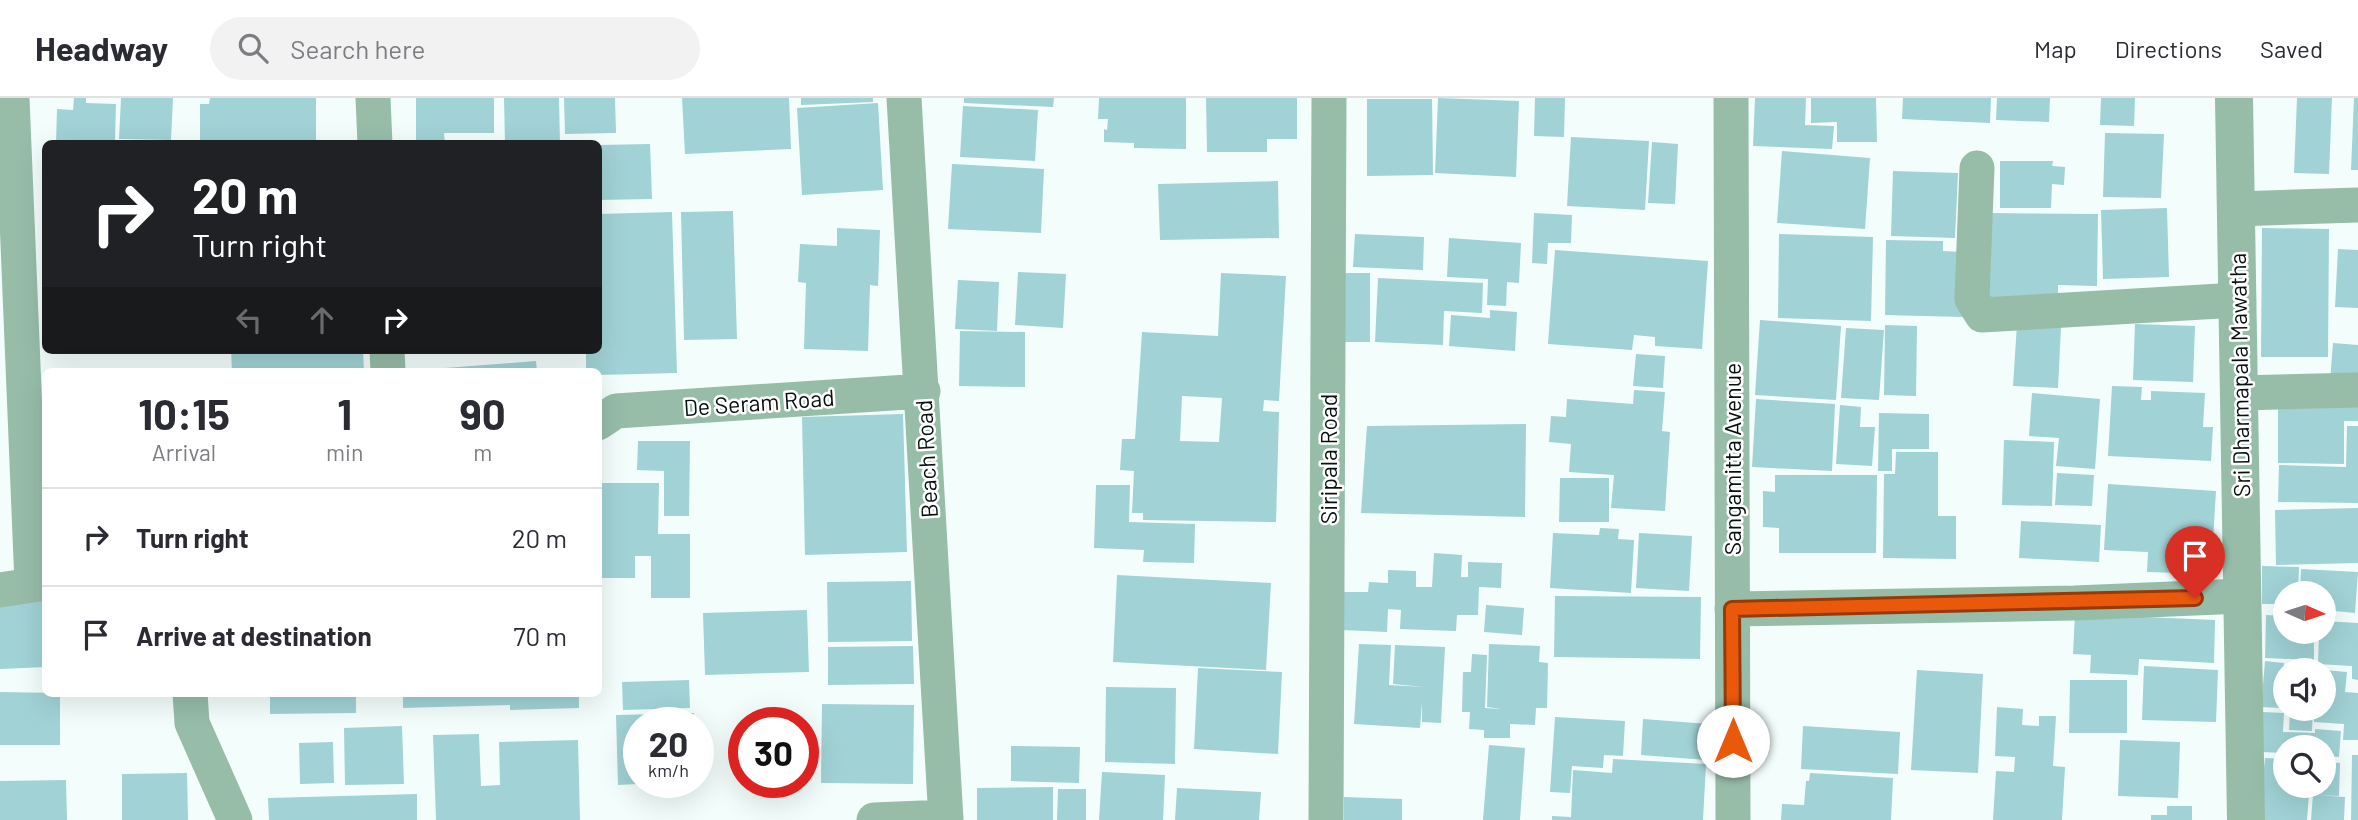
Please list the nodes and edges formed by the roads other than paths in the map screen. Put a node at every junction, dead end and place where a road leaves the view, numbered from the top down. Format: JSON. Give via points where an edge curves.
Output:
{"nodes":[{"id":1,"x":12,"y":98,"type":"edge"},
{"id":2,"x":373,"y":98,"type":"edge"},
{"id":3,"x":904,"y":98,"type":"edge"},
{"id":4,"x":1329,"y":98,"type":"edge"},
{"id":5,"x":1731,"y":98,"type":"edge"},
{"id":6,"x":2234,"y":98,"type":"edge"},
{"id":7,"x":375,"y":140,"type":"edge"},
{"id":8,"x":1977,"y":168,"type":"dead end"},
{"id":9,"x":2358,"y":205,"type":"edge"},
{"id":10,"x":2236,"y":209,"type":"junction"},
{"id":11,"x":2237,"y":300,"type":"junction"},
{"id":12,"x":2358,"y":390,"type":"edge"},
{"id":13,"x":923,"y":391,"type":"junction"},
{"id":14,"x":2239,"y":393,"type":"junction"},
{"id":15,"x":602,"y":420,"type":"edge"},
{"id":16,"x":26,"y":586,"type":"edge"},
{"id":17,"x":2243,"y":596,"type":"junction"},
{"id":18,"x":1732,"y":609,"type":"junction"},
{"id":19,"x":190,"y":697,"type":"edge"},
{"id":20,"x":946,"y":818,"type":"edge"},
{"id":21,"x":235,"y":820,"type":"edge"},
{"id":22,"x":874,"y":820,"type":"edge"},
{"id":23,"x":1326,"y":820,"type":"edge"},
{"id":24,"x":1733,"y":820,"type":"edge"},
{"id":25,"x":2246,"y":820,"type":"edge"}],
"edges":[{"from":1,"to":16,"type":"street"},
{"from":2,"to":7,"type":"street"},
{"from":3,"to":13,"type":"street","name":"Beach Road"},
{"from":4,"to":23,"type":"street","name":"Siripala Road"},
{"from":5,"to":18,"type":"street","name":"Sangamitta Avenue"},
{"from":6,"to":10,"type":"street","name":"Sri Dharmapala Mawatha"},
{"from":8,"to":11,"type":"street","via":[[1972,299],[1982,315]]},
{"from":9,"to":10,"type":"street"},
{"from":10,"to":11,"type":"street","name":"Sri Dharmapala Mawatha"},
{"from":11,"to":14,"type":"street","name":"Sri Dharmapala Mawatha"},
{"from":12,"to":14,"type":"street"},
{"from":13,"to":15,"type":"street","name":"De Seram Road","via":[[616,411]]},
{"from":13,"to":20,"type":"street","name":"Beach Road"},
{"from":14,"to":17,"type":"street","name":"Sri Dharmapala Mawatha"},
{"from":17,"to":18,"type":"street"},
{"from":17,"to":25,"type":"street","name":"Sri Dharmapala Mawatha"},
{"from":18,"to":24,"type":"street","name":"Sangamitta Avenue"},
{"from":19,"to":21,"type":"street","via":[[192,723]]},
{"from":20,"to":22,"type":"street"}]}
